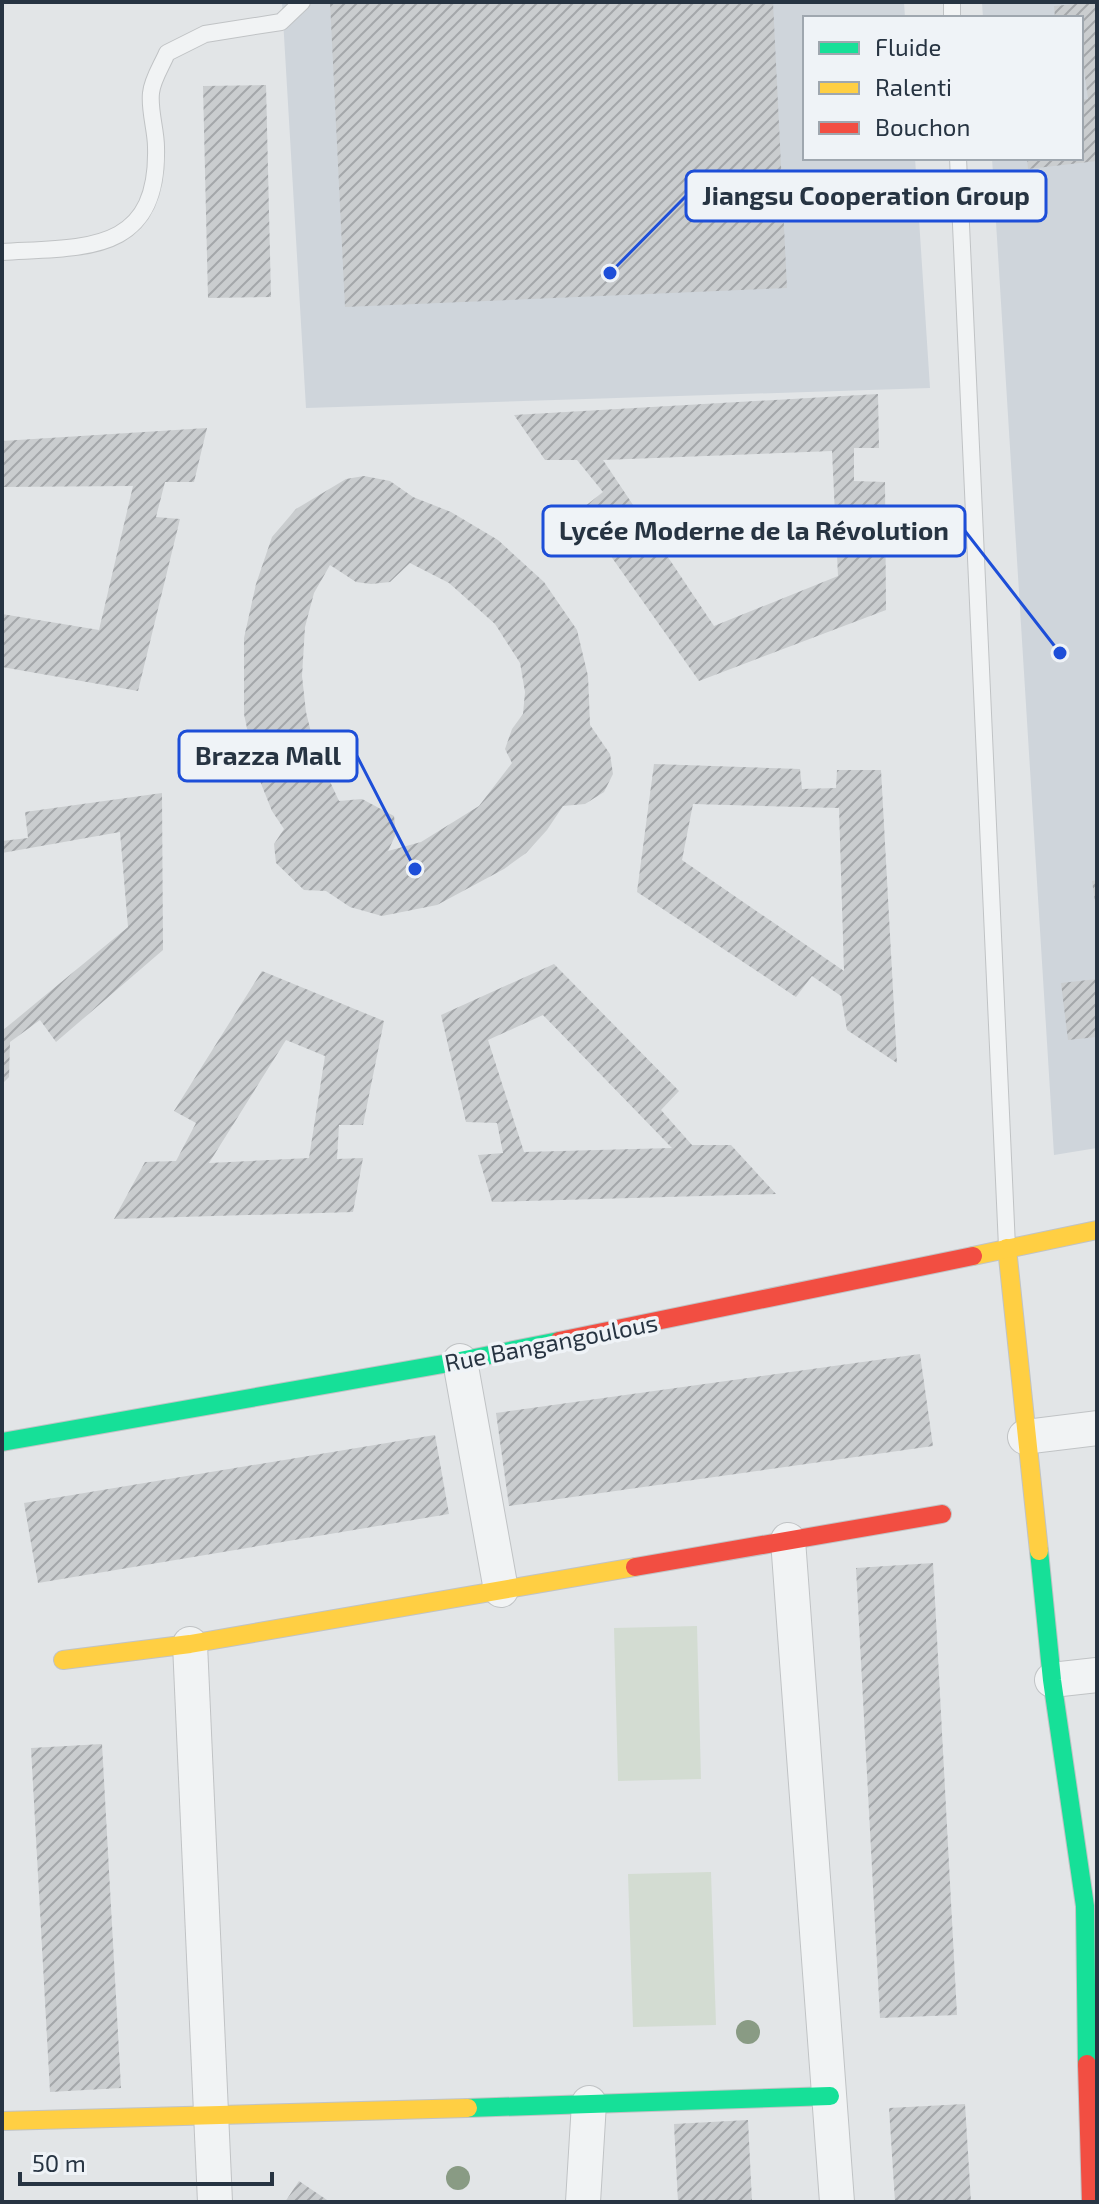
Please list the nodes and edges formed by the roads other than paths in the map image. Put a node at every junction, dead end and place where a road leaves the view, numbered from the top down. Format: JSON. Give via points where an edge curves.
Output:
{"nodes":[{"id":1,"x":302,"y":2,"type":"edge"},
{"id":2,"x":958,"y":160,"type":"edge"},
{"id":3,"x":2,"y":252,"type":"edge"},
{"id":4,"x":1097,"y":1230,"type":"edge"},
{"id":5,"x":1007,"y":1248,"type":"junction"},
{"id":6,"x":460,"y":1361,"type":"junction"},
{"id":7,"x":1097,"y":1428,"type":"edge"},
{"id":8,"x":1025,"y":1437,"type":"junction"},
{"id":9,"x":2,"y":1442,"type":"edge"},
{"id":10,"x":942,"y":1514,"type":"dead end"},
{"id":11,"x":788,"y":1540,"type":"junction"},
{"id":12,"x":501,"y":1590,"type":"junction"},
{"id":13,"x":190,"y":1644,"type":"junction"},
{"id":14,"x":63,"y":1660,"type":"dead end"},
{"id":15,"x":1097,"y":1675,"type":"edge"},
{"id":16,"x":1052,"y":1680,"type":"junction"},
{"id":17,"x":1091,"y":1906,"type":"edge"},
{"id":18,"x":830,"y":2096,"type":"junction"},
{"id":19,"x":589,"y":2103,"type":"junction"},
{"id":20,"x":209,"y":2115,"type":"junction"},
{"id":21,"x":2,"y":2121,"type":"edge"},
{"id":22,"x":1092,"y":2123,"type":"edge"},
{"id":23,"x":215,"y":2202,"type":"edge"},
{"id":24,"x":583,"y":2202,"type":"edge"},
{"id":25,"x":837,"y":2202,"type":"edge"},
{"id":26,"x":1091,"y":2202,"type":"edge"}],
"edges":[{"from":1,"to":3,"type":"lane","via":[[281,22],[205,34],[167,53],[150,91],[156,149],[153,193],[140,219],[118,235],[86,247]]},
{"from":2,"to":5,"type":"lane"},
{"from":4,"to":5,"type":"street","name":"Rue Bangangoulous"},
{"from":5,"to":6,"type":"street","name":"Rue Bangangoulous"},
{"from":5,"to":8,"type":"street"},
{"from":6,"to":9,"type":"street","name":"Rue Bangangoulous"},
{"from":6,"to":12,"type":"street"},
{"from":7,"to":8,"type":"street"},
{"from":8,"to":16,"type":"street"},
{"from":10,"to":11,"type":"street"},
{"from":11,"to":12,"type":"street"},
{"from":11,"to":18,"type":"street"},
{"from":12,"to":13,"type":"street"},
{"from":13,"to":14,"type":"street"},
{"from":13,"to":20,"type":"street"},
{"from":15,"to":16,"type":"street"},
{"from":16,"to":17,"type":"street"},
{"from":17,"to":22,"type":"street"},
{"from":18,"to":19,"type":"street"},
{"from":18,"to":25,"type":"street"},
{"from":19,"to":20,"type":"street"},
{"from":19,"to":24,"type":"street"},
{"from":20,"to":21,"type":"street"},
{"from":20,"to":23,"type":"street"},
{"from":22,"to":26,"type":"street"}]}
